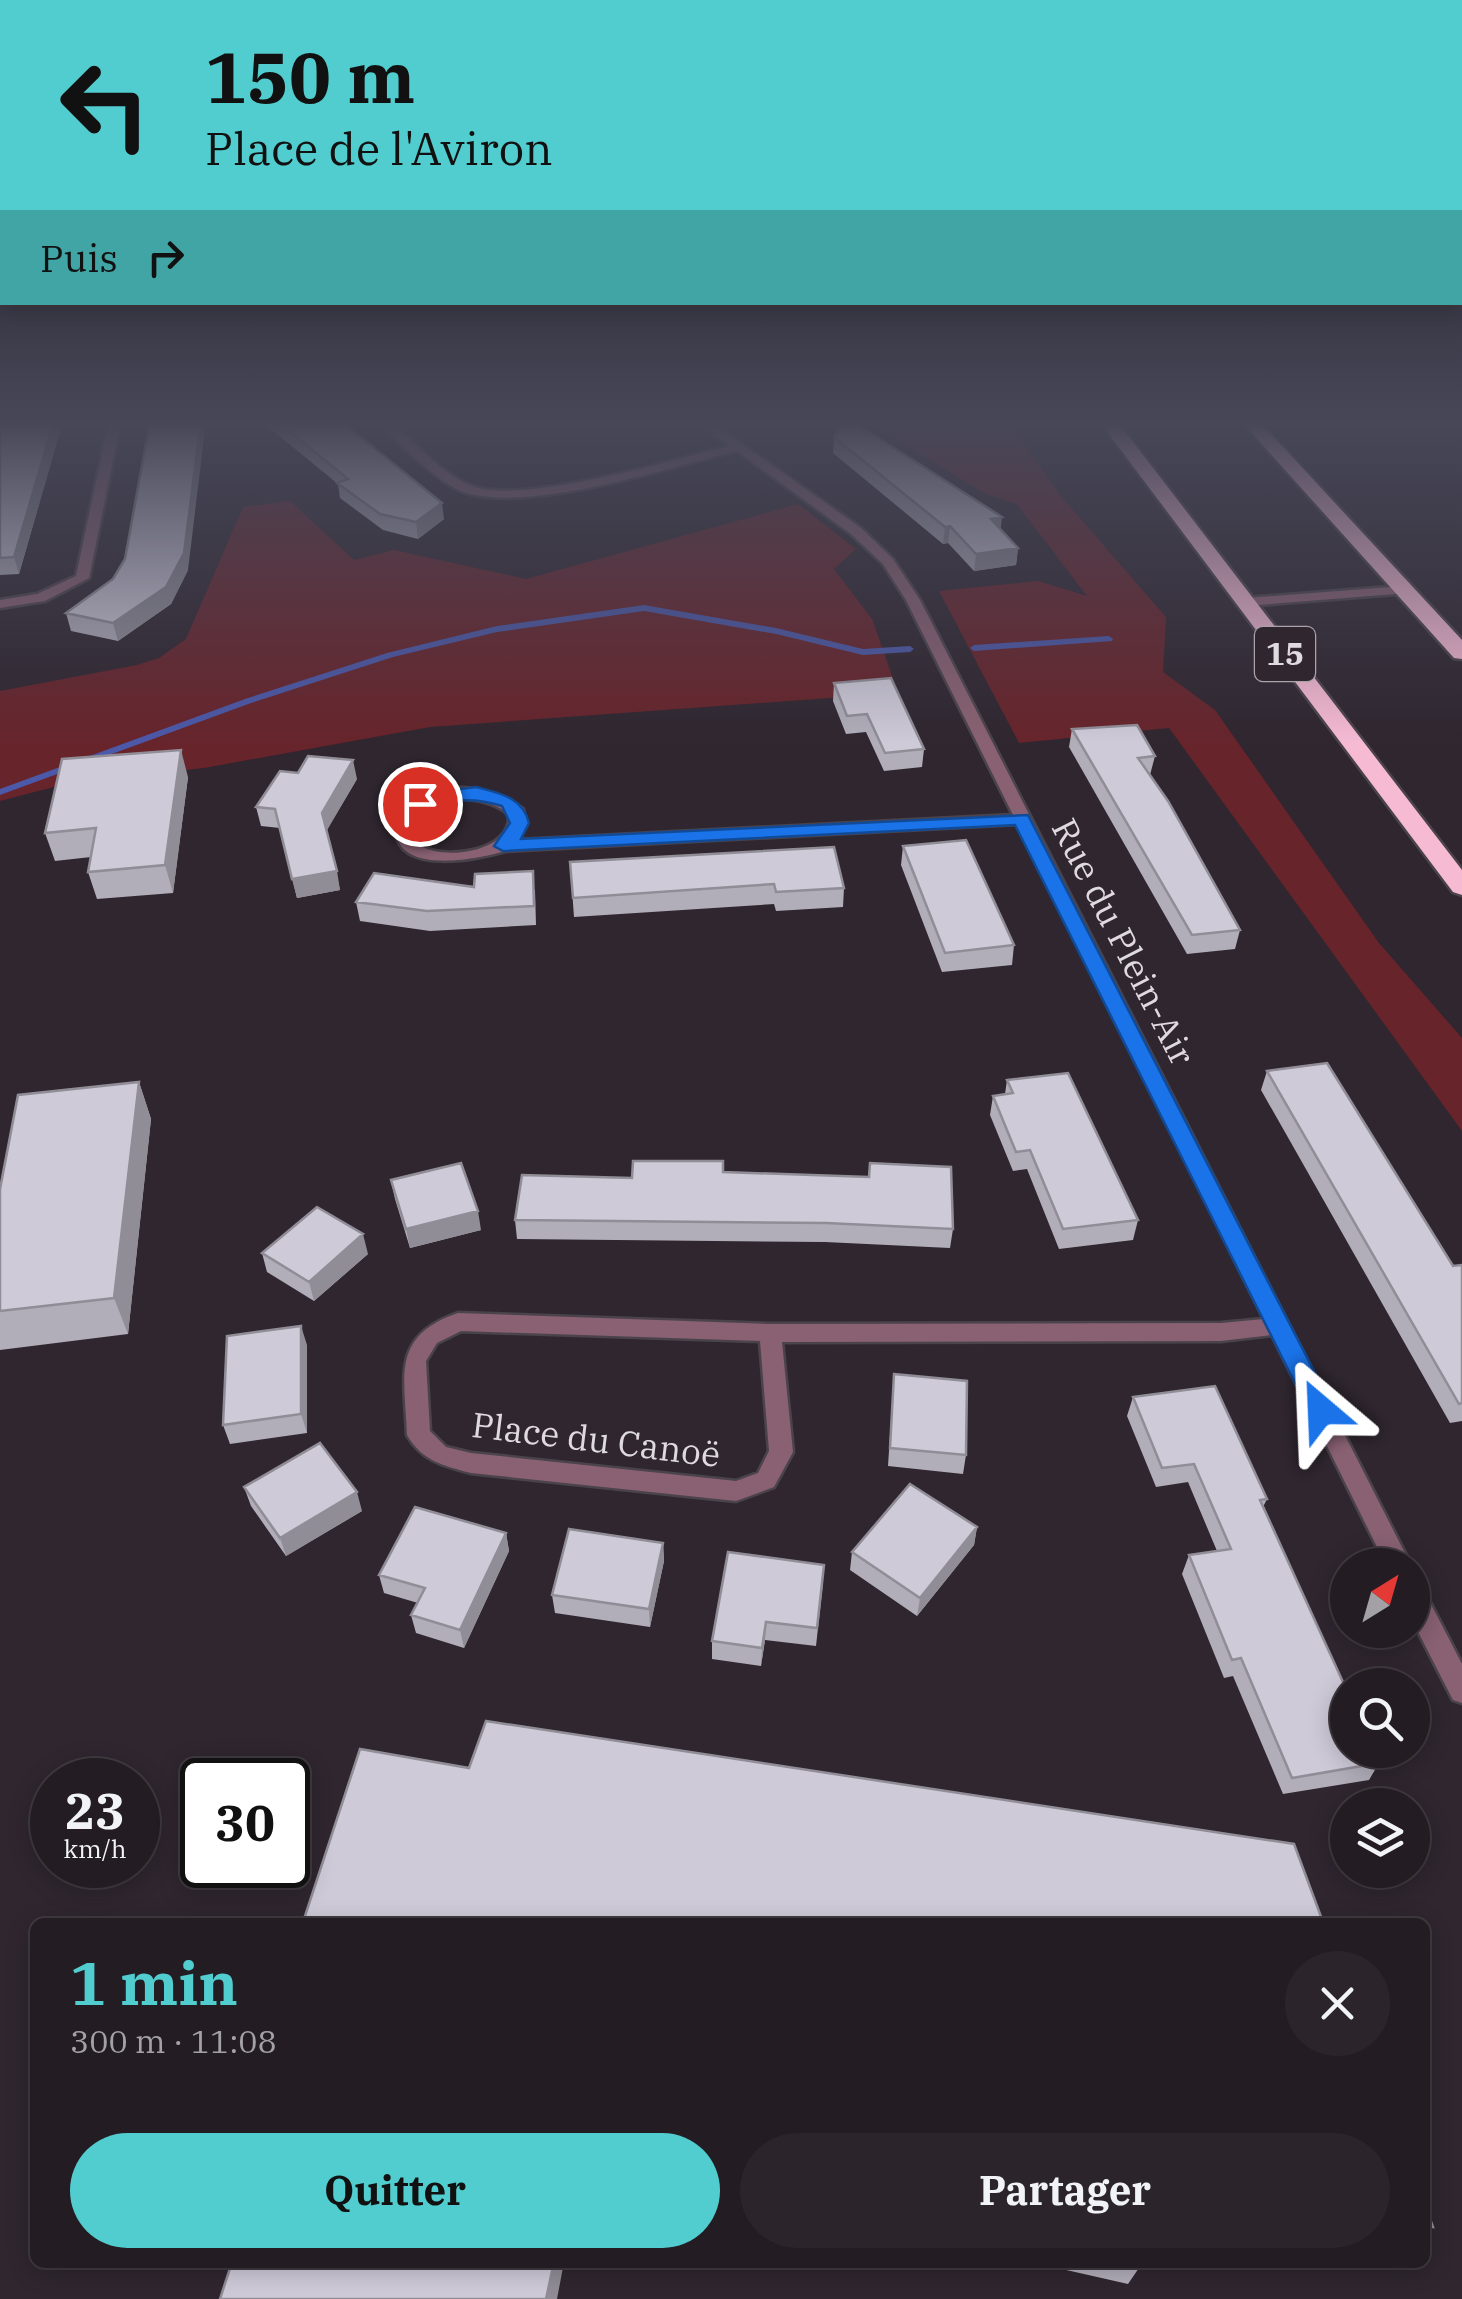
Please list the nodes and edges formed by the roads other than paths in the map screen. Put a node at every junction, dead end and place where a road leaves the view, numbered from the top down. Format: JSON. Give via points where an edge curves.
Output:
{"nodes":[{"id":1,"x":92,"y":528,"type":"edge"},
{"id":2,"x":851,"y":528,"type":"edge"},
{"id":3,"x":1190,"y":528,"type":"edge"},
{"id":4,"x":1348,"y":528,"type":"edge"},
{"id":5,"x":1404,"y":590,"type":"junction"},
{"id":6,"x":1246,"y":602,"type":"junction"},
{"id":7,"x":0,"y":604,"type":"edge"},
{"id":8,"x":1462,"y":653,"type":"edge"},
{"id":9,"x":1021,"y":819,"type":"junction"},
{"id":10,"x":503,"y":846,"type":"junction"},
{"id":11,"x":1462,"y":887,"type":"edge"},
{"id":12,"x":1279,"y":1326,"type":"junction"},
{"id":13,"x":770,"y":1333,"type":"junction"},
{"id":14,"x":1390,"y":1548,"type":"edge"},
{"id":15,"x":1430,"y":1628,"type":"edge"},
{"id":16,"x":1462,"y":1692,"type":"edge"}],
"edges":[{"from":1,"to":7,"type":"street","via":[[82,578],[40,598]]},
{"from":2,"to":9,"type":"street","name":"Rue du Plein-Air","via":[[888,562],[913,600]]},
{"from":3,"to":6,"type":"highway","number":"15"},
{"from":4,"to":5,"type":"highway"},
{"from":5,"to":6,"type":"street"},
{"from":5,"to":8,"type":"highway"},
{"from":6,"to":11,"type":"highway","number":"15"},
{"from":9,"to":10,"type":"street"},
{"from":9,"to":12,"type":"street","name":"Rue du Plein-Air"},
{"from":10,"to":10,"type":"street","via":[[520,823],[517,812],[476,792],[437,796],[403,825],[413,847],[446,858]]},
{"from":12,"to":13,"type":"street","name":"Place du Canoë","via":[[1221,1332]]},
{"from":12,"to":14,"type":"street","name":"Rue du Plein-Air"},
{"from":13,"to":13,"type":"street","name":"Place du Canoë","via":[[458,1322],[430,1336],[416,1360],[420,1435],[439,1455],[471,1463],[736,1491],[766,1480],[781,1452]]},
{"from":15,"to":16,"type":"street"}]}
